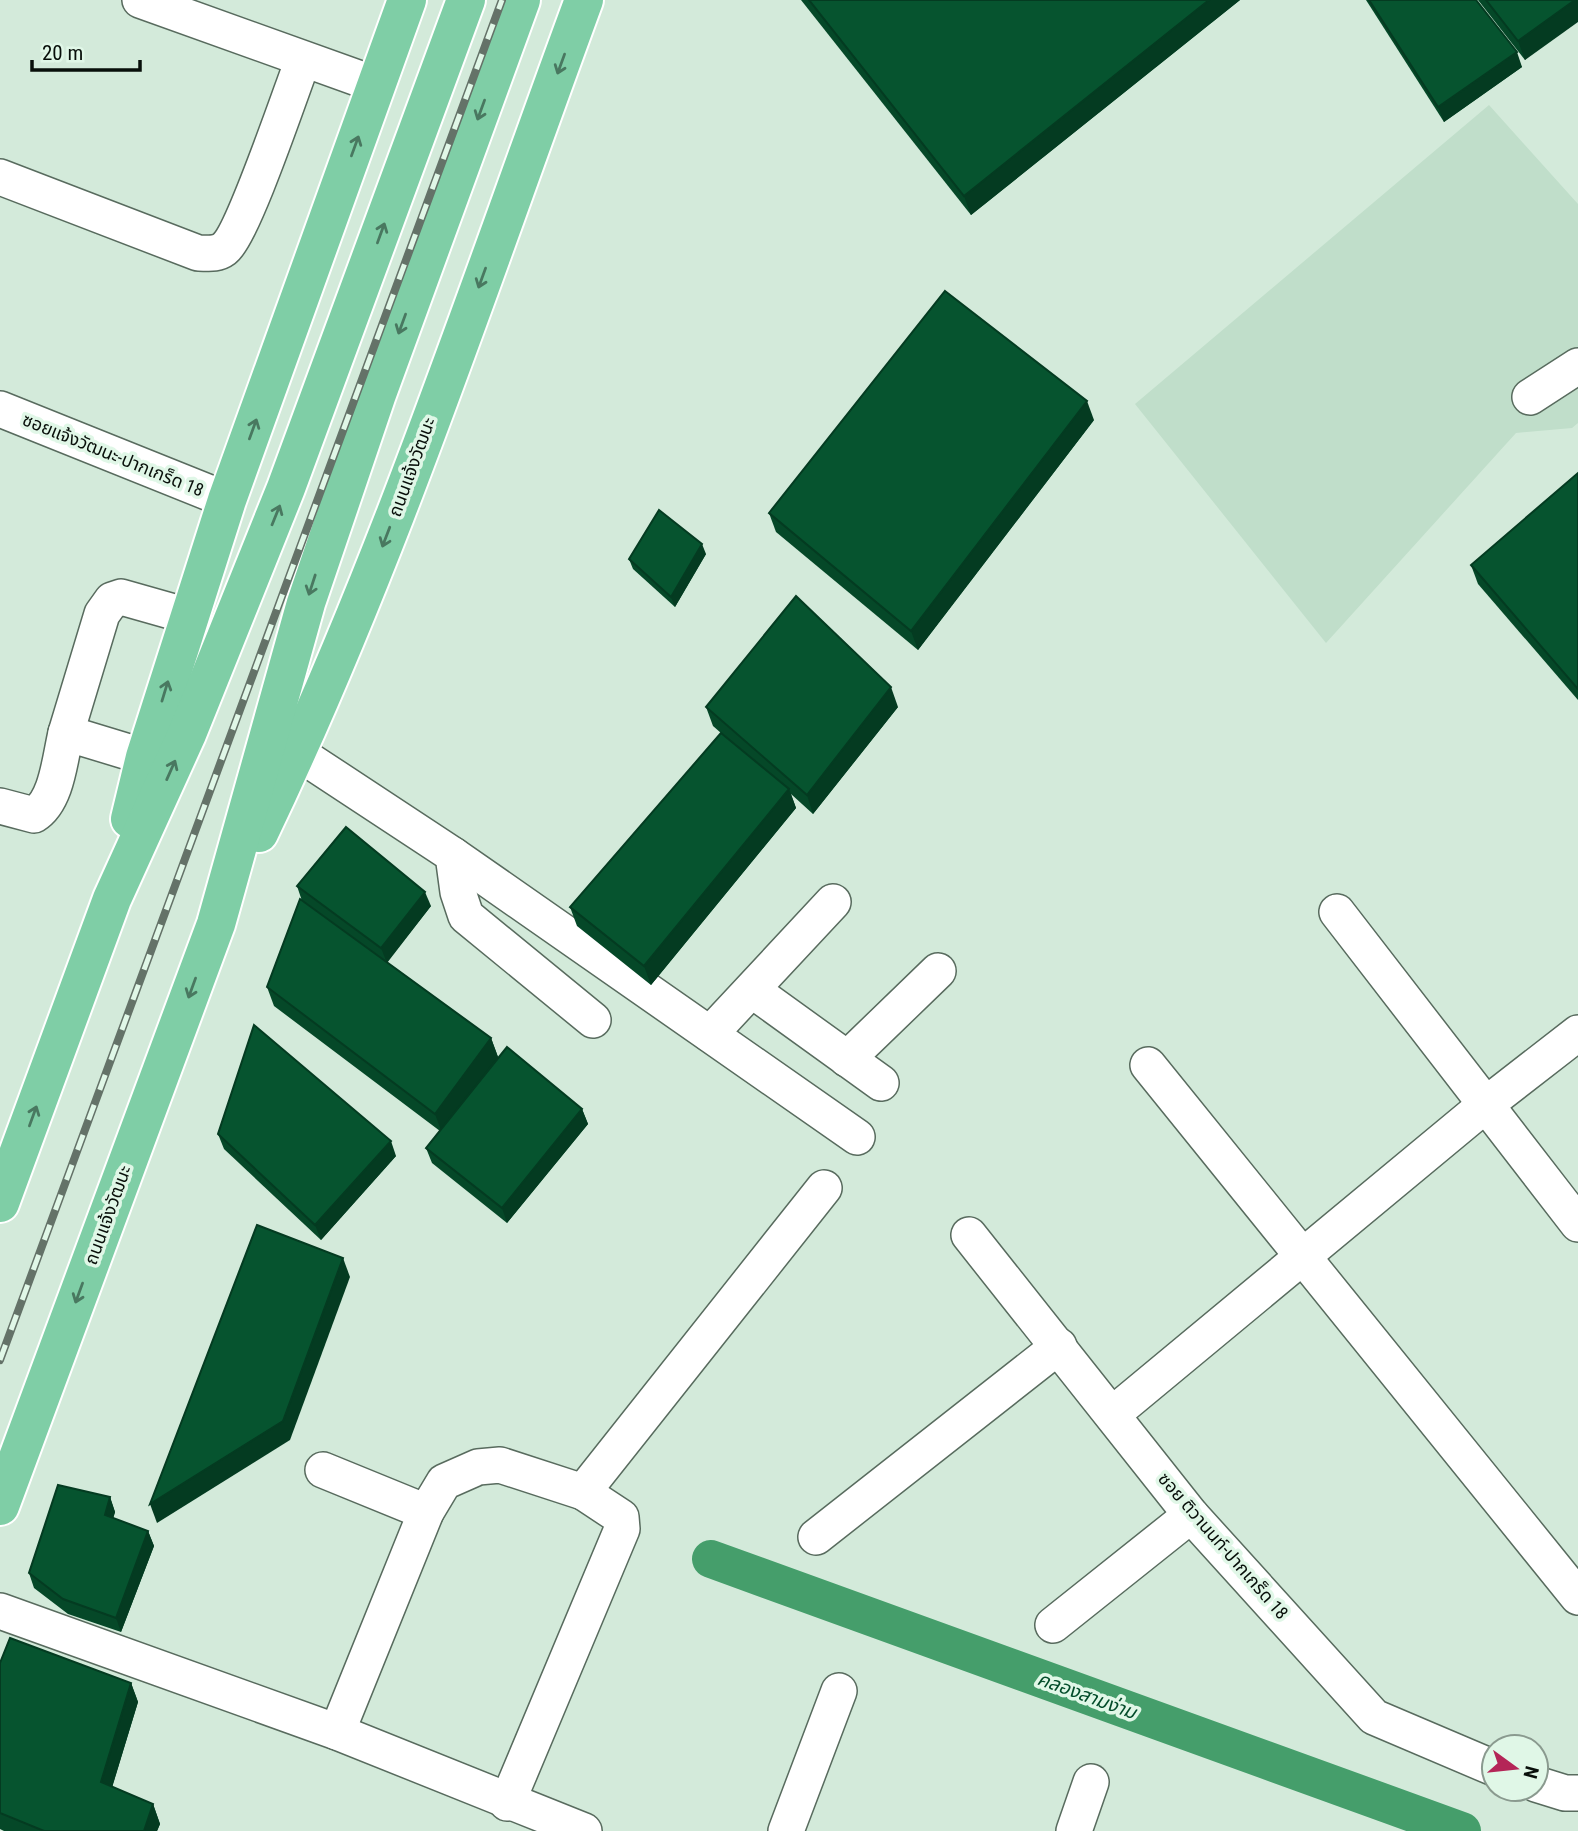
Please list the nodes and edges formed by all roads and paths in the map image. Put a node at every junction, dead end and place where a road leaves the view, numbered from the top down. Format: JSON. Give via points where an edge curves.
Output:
{"nodes":[{"id":1,"x":140,"y":0,"type":"edge"},
{"id":2,"x":407,"y":0,"type":"edge"},
{"id":3,"x":466,"y":0,"type":"edge"},
{"id":4,"x":521,"y":0,"type":"edge"},
{"id":5,"x":584,"y":0,"type":"edge"},
{"id":6,"x":303,"y":60,"type":"junction"},
{"id":7,"x":377,"y":85,"type":"junction"},
{"id":8,"x":0,"y":177,"type":"edge"},
{"id":9,"x":1578,"y":366,"type":"edge"},
{"id":10,"x":1530,"y":397,"type":"dead end"},
{"id":11,"x":0,"y":408,"type":"edge"},
{"id":12,"x":227,"y":500,"type":"junction"},
{"id":13,"x":188,"y":616,"type":"junction"},
{"id":14,"x":66,"y":733,"type":"junction"},
{"id":15,"x":298,"y":753,"type":"junction"},
{"id":16,"x":145,"y":757,"type":"junction"},
{"id":17,"x":0,"y":806,"type":"edge"},
{"id":18,"x":453,"y":855,"type":"junction"},
{"id":19,"x":112,"y":900,"type":"junction"},
{"id":20,"x":833,"y":902,"type":"dead end"},
{"id":21,"x":1337,"y":912,"type":"dead end"},
{"id":22,"x":216,"y":924,"type":"junction"},
{"id":23,"x":937,"y":971,"type":"dead end"},
{"id":24,"x":752,"y":990,"type":"junction"},
{"id":25,"x":593,"y":1020,"type":"dead end"},
{"id":26,"x":1578,"y":1033,"type":"edge"},
{"id":27,"x":710,"y":1034,"type":"junction"},
{"id":28,"x":847,"y":1059,"type":"junction"},
{"id":29,"x":1148,"y":1065,"type":"dead end"},
{"id":30,"x":881,"y":1083,"type":"dead end"},
{"id":31,"x":1484,"y":1105,"type":"junction"},
{"id":32,"x":857,"y":1137,"type":"dead end"},
{"id":33,"x":4,"y":1179,"type":"edge"},
{"id":34,"x":824,"y":1188,"type":"dead end"},
{"id":35,"x":1578,"y":1224,"type":"edge"},
{"id":36,"x":969,"y":1235,"type":"dead end"},
{"id":37,"x":1304,"y":1255,"type":"junction"},
{"id":38,"x":1059,"y":1346,"type":"junction"},
{"id":39,"x":1114,"y":1413,"type":"junction"},
{"id":40,"x":323,"y":1470,"type":"dead end"},
{"id":41,"x":583,"y":1492,"type":"junction"},
{"id":42,"x":0,"y":1506,"type":"edge"},
{"id":43,"x":426,"y":1513,"type":"junction"},
{"id":44,"x":1191,"y":1515,"type":"junction"},
{"id":45,"x":816,"y":1537,"type":"dead end"},
{"id":46,"x":1578,"y":1597,"type":"edge"},
{"id":47,"x":0,"y":1611,"type":"edge"},
{"id":48,"x":1053,"y":1625,"type":"dead end"},
{"id":49,"x":839,"y":1691,"type":"dead end"},
{"id":50,"x":337,"y":1732,"type":"junction"},
{"id":51,"x":1480,"y":1762,"type":"edge"},
{"id":52,"x":1091,"y":1783,"type":"dead end"},
{"id":53,"x":1550,"y":1788,"type":"edge"},
{"id":54,"x":1578,"y":1793,"type":"edge"},
{"id":55,"x":507,"y":1802,"type":"junction"},
{"id":56,"x":584,"y":1831,"type":"edge"},
{"id":57,"x":786,"y":1831,"type":"edge"},
{"id":58,"x":1073,"y":1831,"type":"edge"}],
"edges":[{"from":1,"to":6,"type":"street"},
{"from":2,"to":7,"type":"main road"},
{"from":19,"to":3,"type":"main road","one_way":true,"via":[[187,734],[286,488]]},
{"from":4,"to":22,"type":"main road","name":"ถนนแจ้งวัฒนะ","one_way":true,"via":[[310,590]]},
{"from":5,"to":15,"type":"main road","name":"ถนนแจ้งวัฒนะ","one_way":true,"via":[[400,501]]},
{"from":6,"to":7,"type":"street"},
{"from":6,"to":8,"type":"street","via":[[242,222],[226,248],[214,254],[198,253]]},
{"from":12,"to":7,"type":"main road","one_way":true},
{"from":9,"to":10,"type":"street"},
{"from":11,"to":12,"type":"street","name":"ซอยแจ้งวัฒนะ-ปากเกร็ด 18"},
{"from":12,"to":13,"type":"main road"},
{"from":13,"to":14,"type":"street","via":[[121,597],[112,600],[102,614]]},
{"from":16,"to":13,"type":"main road","one_way":true},
{"from":14,"to":16,"type":"street"},
{"from":14,"to":17,"type":"street","via":[[50,796],[41,811],[34,815]]},
{"from":15,"to":18,"type":"street"},
{"from":15,"to":22,"type":"main road","name":"ถนนแจ้งวัฒนะ"},
{"from":16,"to":19,"type":"main road"},
{"from":18,"to":25,"type":"street","via":[[466,916]]},
{"from":18,"to":27,"type":"street"},
{"from":33,"to":19,"type":"main road","one_way":true},
{"from":20,"to":24,"type":"street"},
{"from":21,"to":31,"type":"street"},
{"from":22,"to":42,"type":"main road","name":"ถนนแจ้งวัฒนะ","one_way":true},
{"from":23,"to":28,"type":"street"},
{"from":24,"to":27,"type":"street"},
{"from":24,"to":28,"type":"street"},
{"from":26,"to":31,"type":"street"},
{"from":27,"to":32,"type":"street"},
{"from":28,"to":30,"type":"street"},
{"from":29,"to":37,"type":"street"},
{"from":31,"to":35,"type":"street"},
{"from":31,"to":37,"type":"street"},
{"from":34,"to":41,"type":"street"},
{"from":36,"to":38,"type":"street","name":"ซอย ติวานนท์-ปากเกร็ด 18"},
{"from":37,"to":39,"type":"street"},
{"from":37,"to":46,"type":"street"},
{"from":38,"to":39,"type":"street","name":"ซอย ติวานนท์-ปากเกร็ด 18"},
{"from":38,"to":45,"type":"street"},
{"from":39,"to":44,"type":"street","name":"ซอย ติวานนท์-ปากเกร็ด 18"},
{"from":40,"to":43,"type":"street"},
{"from":41,"to":43,"type":"street","via":[[500,1465],[478,1467],[444,1482]]},
{"from":41,"to":55,"type":"street","via":[[621,1517],[622,1530]]},
{"from":43,"to":50,"type":"street"},
{"from":44,"to":48,"type":"street"},
{"from":44,"to":51,"type":"street","name":"ซอย ติวานนท์-ปากเกร็ด 18","via":[[1374,1717]]},
{"from":47,"to":50,"type":"street"},
{"from":49,"to":57,"type":"street"},
{"from":50,"to":55,"type":"street"},
{"from":52,"to":58,"type":"street"},
{"from":53,"to":54,"type":"street"},
{"from":55,"to":56,"type":"street"}]}
